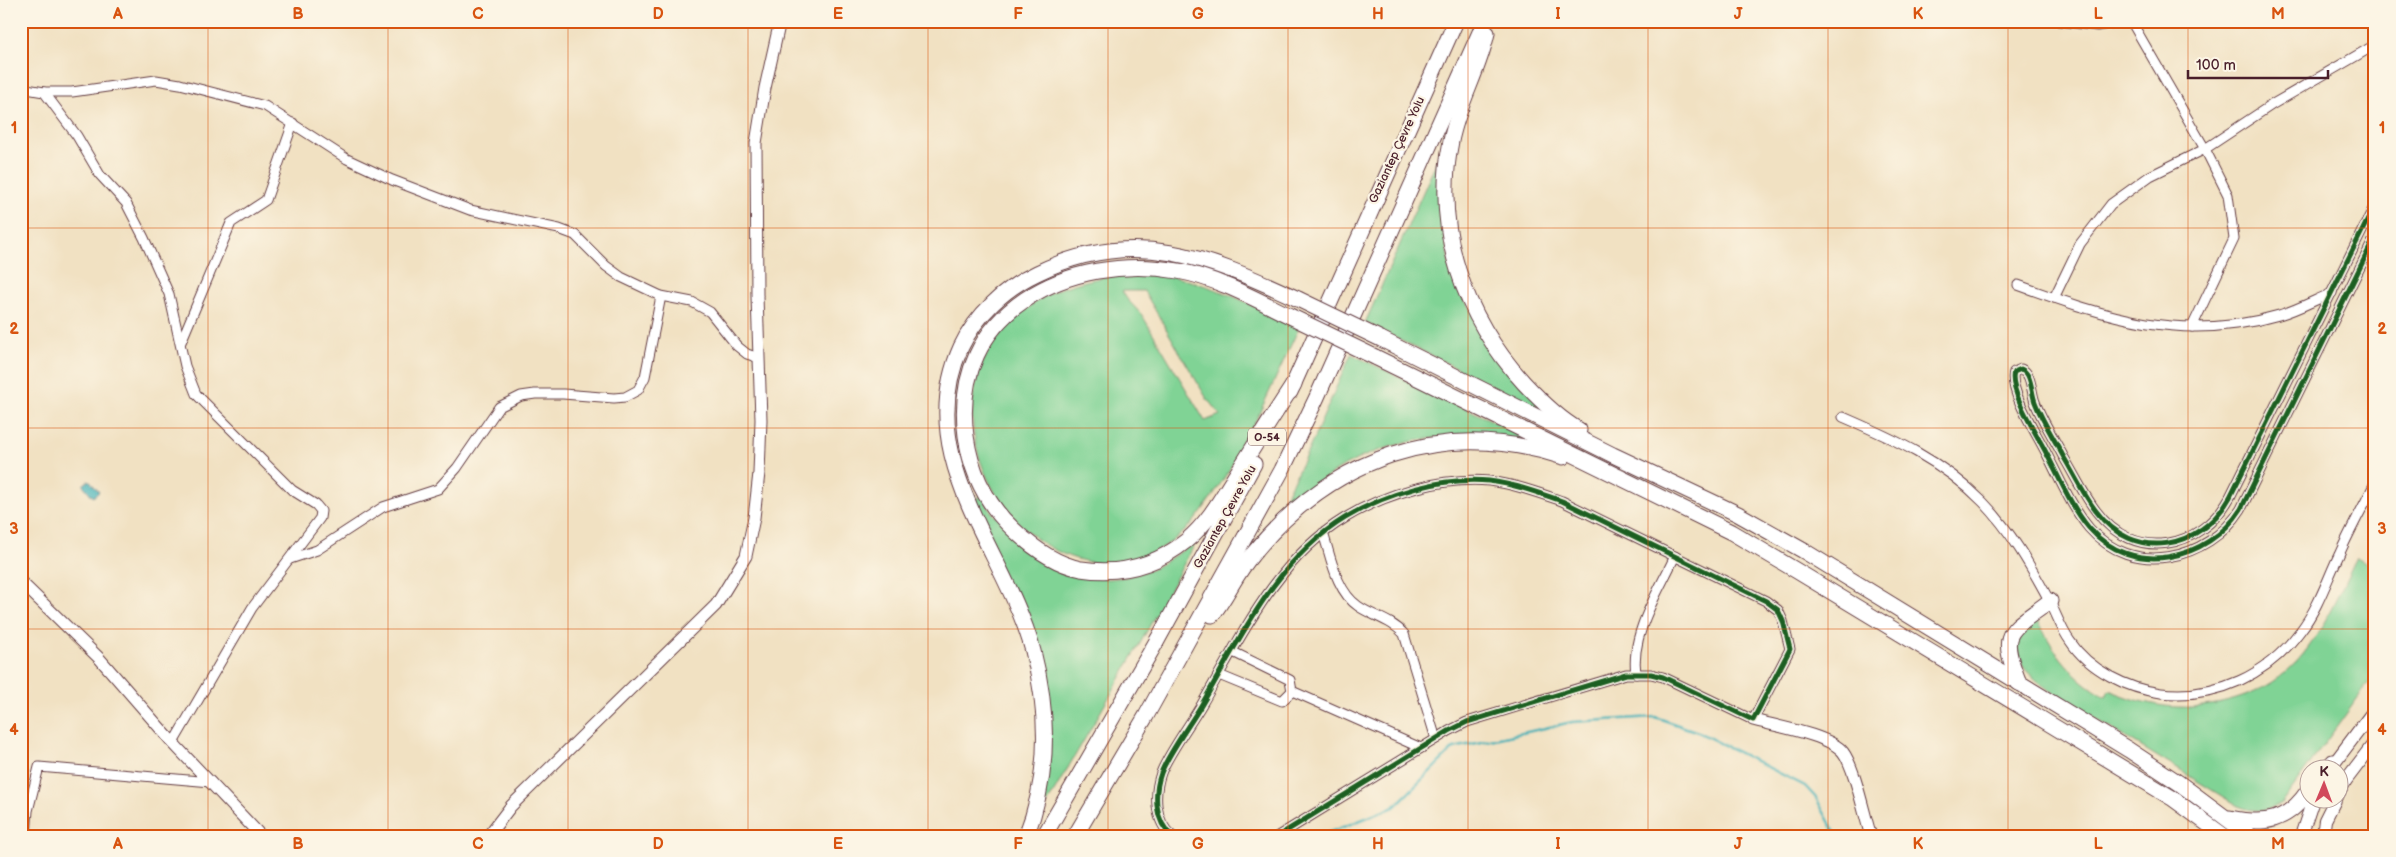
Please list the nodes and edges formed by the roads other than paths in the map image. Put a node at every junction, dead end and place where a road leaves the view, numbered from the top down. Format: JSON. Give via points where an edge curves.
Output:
{"nodes":[{"id":1,"x":780,"y":21,"type":"edge"},
{"id":2,"x":1456,"y":21,"type":"edge"},
{"id":3,"x":1485,"y":21,"type":"edge"},
{"id":4,"x":1489,"y":21,"type":"edge"},
{"id":5,"x":2060,"y":21,"type":"edge"},
{"id":6,"x":2126,"y":21,"type":"edge"},
{"id":7,"x":2131,"y":21,"type":"edge"},
{"id":8,"x":2375,"y":45,"type":"edge"},
{"id":9,"x":21,"y":88,"type":"edge"},
{"id":10,"x":44,"y":92,"type":"junction"},
{"id":11,"x":293,"y":123,"type":"junction"},
{"id":12,"x":2205,"y":148,"type":"junction"},
{"id":13,"x":2375,"y":206,"type":"edge"},
{"id":14,"x":2375,"y":237,"type":"edge"},
{"id":15,"x":2018,"y":285,"type":"dead end"},
{"id":16,"x":2332,"y":293,"type":"junction"},
{"id":17,"x":661,"y":296,"type":"junction"},
{"id":18,"x":2054,"y":298,"type":"junction"},
{"id":19,"x":2192,"y":327,"type":"junction"},
{"id":20,"x":181,"y":342,"type":"junction"},
{"id":21,"x":759,"y":358,"type":"junction"},
{"id":22,"x":1294,"y":384,"type":"junction"},
{"id":23,"x":1843,"y":417,"type":"dead end"},
{"id":24,"x":1666,"y":478,"type":"junction"},
{"id":25,"x":2375,"y":483,"type":"edge"},
{"id":26,"x":1658,"y":496,"type":"junction"},
{"id":27,"x":1323,"y":533,"type":"junction"},
{"id":28,"x":1675,"y":556,"type":"junction"},
{"id":29,"x":290,"y":559,"type":"junction"},
{"id":30,"x":21,"y":582,"type":"edge"},
{"id":31,"x":2050,"y":601,"type":"junction"},
{"id":32,"x":1185,"y":647,"type":"junction"},
{"id":33,"x":1233,"y":652,"type":"junction"},
{"id":34,"x":1636,"y":674,"type":"junction"},
{"id":35,"x":1219,"y":675,"type":"junction"},
{"id":36,"x":2019,"y":684,"type":"junction"},
{"id":37,"x":1292,"y":692,"type":"junction"},
{"id":38,"x":2375,"y":709,"type":"edge"},
{"id":39,"x":1753,"y":720,"type":"junction"},
{"id":40,"x":1436,"y":739,"type":"junction"},
{"id":41,"x":173,"y":742,"type":"junction"},
{"id":42,"x":2375,"y":742,"type":"edge"},
{"id":43,"x":1421,"y":748,"type":"junction"},
{"id":44,"x":2335,"y":760,"type":"edge"},
{"id":45,"x":2348,"y":777,"type":"edge"},
{"id":46,"x":212,"y":782,"type":"junction"},
{"id":47,"x":2298,"y":804,"type":"edge"},
{"id":48,"x":2310,"y":810,"type":"edge"},
{"id":49,"x":2330,"y":810,"type":"edge"},
{"id":50,"x":2228,"y":818,"type":"junction"},
{"id":51,"x":2224,"y":835,"type":"edge"},
{"id":52,"x":26,"y":836,"type":"edge"},
{"id":53,"x":261,"y":836,"type":"edge"},
{"id":54,"x":488,"y":836,"type":"edge"},
{"id":55,"x":1026,"y":836,"type":"edge"},
{"id":56,"x":1044,"y":836,"type":"edge"},
{"id":57,"x":1075,"y":836,"type":"edge"},
{"id":58,"x":1172,"y":836,"type":"edge"},
{"id":59,"x":1278,"y":836,"type":"edge"},
{"id":60,"x":1871,"y":836,"type":"edge"},
{"id":61,"x":2250,"y":836,"type":"edge"},
{"id":62,"x":2301,"y":836,"type":"edge"},
{"id":63,"x":2324,"y":836,"type":"edge"}],
"edges":[{"from":1,"to":21,"type":"street","via":[[756,143]]},
{"from":2,"to":22,"type":"highway","name":"Gaziantep Çevre Yolu","number":"O-54"},
{"from":3,"to":32,"type":"highway","number":"O-54","via":[[1313,406],[1282,470]]},
{"from":4,"to":24,"type":"highway","via":[[1482,55],[1460,108],[1447,171],[1445,202],[1450,243],[1469,301],[1500,356],[1538,397],[1574,427]]},
{"from":5,"to":6,"type":"street","via":[[2097,26]]},
{"from":7,"to":12,"type":"street"},
{"from":8,"to":12,"type":"street"},
{"from":9,"to":10,"type":"street"},
{"from":10,"to":11,"type":"street","via":[[108,88],[156,80],[264,106]]},
{"from":10,"to":20,"type":"street","via":[[77,136],[100,175],[126,203],[169,294]]},
{"from":11,"to":17,"type":"street","via":[[347,159],[440,200],[575,235],[621,277]]},
{"from":11,"to":20,"type":"street","via":[[266,200],[231,223]]},
{"from":12,"to":18,"type":"street","via":[[2150,176],[2111,204],[2080,244]]},
{"from":12,"to":19,"type":"street","via":[[2228,195],[2234,239]]},
{"from":13,"to":16,"type":"street"},
{"from":14,"to":16,"type":"street","via":[[2241,509],[2229,525],[2192,551],[2162,558],[2131,555],[2096,536],[2078,512],[2022,407],[2013,380],[2014,372],[2021,369],[2028,374],[2039,412],[2086,497],[2105,522],[2127,537],[2142,542],[2180,541],[2207,527],[2224,508]]},
{"from":15,"to":18,"type":"street"},
{"from":16,"to":19,"type":"street","via":[[2280,315],[2232,325]]},
{"from":17,"to":21,"type":"street","via":[[692,302],[710,312],[737,346]]},
{"from":17,"to":29,"type":"street","via":[[645,377],[638,390],[625,397],[535,394],[506,402],[438,489],[383,507],[317,550]]},
{"from":18,"to":19,"type":"street","via":[[2124,320],[2175,328]]},
{"from":20,"to":29,"type":"street","via":[[189,381],[196,394],[292,490],[321,510],[320,518]]},
{"from":21,"to":54,"type":"street","via":[[760,429],[754,518],[746,556],[730,585],[716,605],[511,806]]},
{"from":22,"to":26,"type":"highway","bridge":true,"via":[[1204,525],[1165,556],[1144,566],[1120,571],[1097,571],[1058,562],[1022,537],[990,503],[979,482],[968,447],[965,409],[974,362],[982,344],[1004,315],[1041,288],[1064,279],[1107,268],[1140,267],[1181,271],[1211,280]]},
{"from":22,"to":56,"type":"highway","name":"Gaziantep Çevre Yolu","number":"O-54","via":[[1158,639]]},
{"from":23,"to":31,"type":"street","via":[[1920,452],[1964,484],[2001,522]]},
{"from":24,"to":36,"type":"highway","via":[[1804,551]]},
{"from":24,"to":55,"type":"highway","bridge":true,"via":[[1298,299],[1204,259],[1155,250],[1104,252],[1050,266],[1026,278],[990,307],[965,338],[949,389],[947,417],[952,455],[971,511],[1024,625],[1041,684],[1045,733],[1043,774]]},
{"from":25,"to":31,"type":"street","via":[[2302,630],[2271,662],[2236,683],[2214,691],[2174,694],[2134,686],[2115,678],[2098,668],[2070,641]]},
{"from":26,"to":32,"type":"highway","via":[[1562,457],[1508,444],[1443,443],[1400,450],[1332,481],[1288,514],[1250,556],[1216,609]]},
{"from":26,"to":51,"type":"highway","via":[[1731,532],[1797,570],[2172,798]]},
{"from":27,"to":28,"type":"street","via":[[1361,509],[1420,488],[1457,481],[1490,482],[1562,501]]},
{"from":27,"to":33,"type":"street","via":[[1288,567],[1246,626]]},
{"from":27,"to":40,"type":"street","via":[[1340,584],[1350,600],[1404,634]]},
{"from":28,"to":34,"type":"street","via":[[1638,636]]},
{"from":28,"to":39,"type":"street","via":[[1766,601],[1778,610],[1784,621],[1790,649]]},
{"from":29,"to":41,"type":"street","via":[[252,608]]},
{"from":30,"to":41,"type":"street","via":[[99,658]]},
{"from":31,"to":36,"type":"highway","via":[[2011,630],[2008,642],[2010,659]]},
{"from":32,"to":57,"type":"highway","number":"O-54"},
{"from":33,"to":35,"type":"street"},
{"from":33,"to":37,"type":"street","via":[[1290,680]]},
{"from":34,"to":39,"type":"street","via":[[1663,677]]},
{"from":34,"to":40,"type":"street","via":[[1614,677],[1467,722]]},
{"from":35,"to":37,"type":"street","via":[[1282,701]]},
{"from":35,"to":58,"type":"street","via":[[1162,772],[1157,804],[1160,820]]},
{"from":36,"to":50,"type":"highway","via":[[2129,750]]},
{"from":37,"to":43,"type":"street"},
{"from":38,"to":44,"type":"main road"},
{"from":39,"to":60,"type":"street","via":[[1828,741],[1842,752],[1850,766]]},
{"from":40,"to":43,"type":"street"},
{"from":41,"to":46,"type":"street"},
{"from":42,"to":45,"type":"main road"},
{"from":43,"to":59,"type":"street"},
{"from":46,"to":52,"type":"street","via":[[40,766],[28,811]]},
{"from":46,"to":53,"type":"street"},
{"from":47,"to":50,"type":"highway","via":[[2286,815],[2270,821]]},
{"from":48,"to":62,"type":"main road"},
{"from":49,"to":63,"type":"main road","via":[[2325,820]]},
{"from":50,"to":61,"type":"highway"}]}
